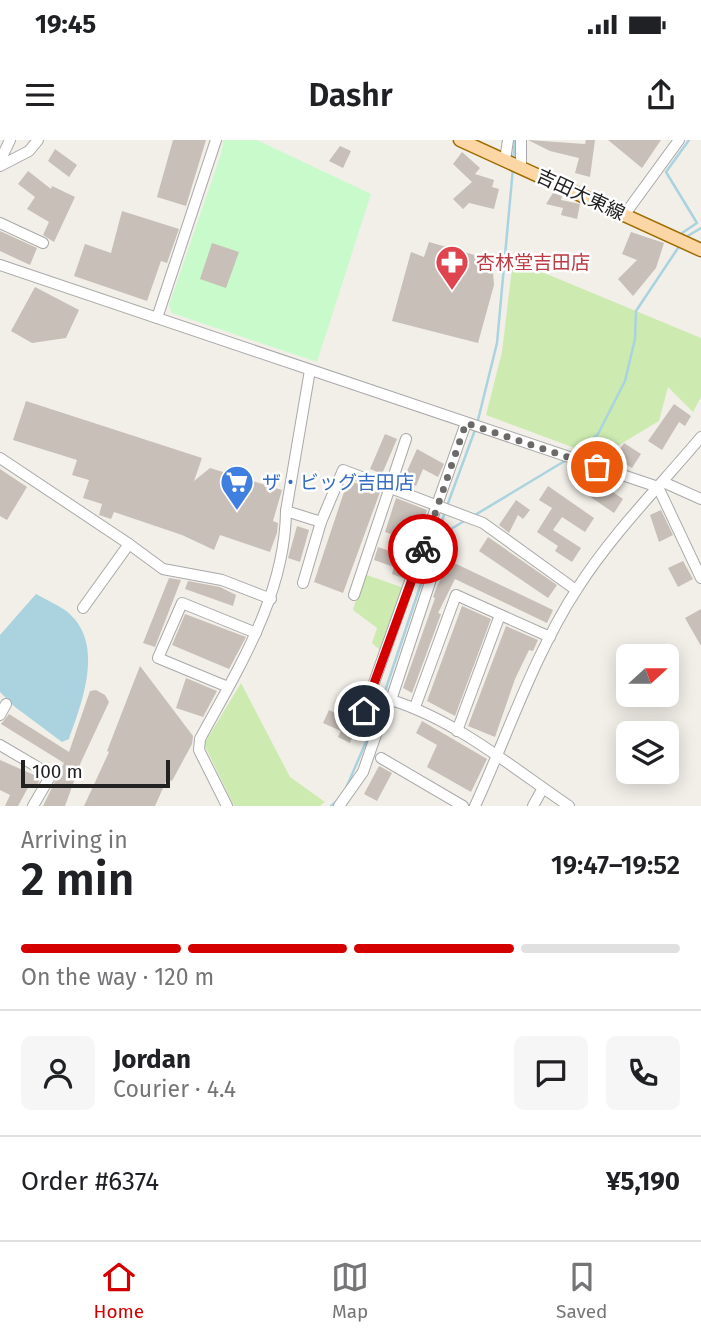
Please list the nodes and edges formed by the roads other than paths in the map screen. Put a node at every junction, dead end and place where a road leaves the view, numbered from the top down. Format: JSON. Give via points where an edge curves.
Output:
{"nodes":[{"id":1,"x":10,"y":140,"type":"edge"},
{"id":2,"x":38,"y":140,"type":"edge"},
{"id":3,"x":216,"y":140,"type":"edge"},
{"id":4,"x":460,"y":140,"type":"edge"},
{"id":5,"x":508,"y":140,"type":"edge"},
{"id":6,"x":521,"y":140,"type":"edge"},
{"id":7,"x":679,"y":140,"type":"edge"},
{"id":8,"x":506,"y":161,"type":"junction"},
{"id":9,"x":0,"y":163,"type":"edge"},
{"id":10,"x":520,"y":166,"type":"junction"},
{"id":11,"x":625,"y":214,"type":"junction"},
{"id":12,"x":0,"y":223,"type":"edge"},
{"id":13,"x":43,"y":243,"type":"dead end"},
{"id":14,"x":701,"y":250,"type":"edge"},
{"id":15,"x":0,"y":265,"type":"edge"},
{"id":16,"x":157,"y":318,"type":"junction"},
{"id":17,"x":310,"y":370,"type":"junction"},
{"id":18,"x":468,"y":424,"type":"junction"},
{"id":19,"x":701,"y":437,"type":"edge"},
{"id":20,"x":407,"y":439,"type":"dead end"},
{"id":21,"x":0,"y":458,"type":"edge"},
{"id":22,"x":661,"y":484,"type":"junction"},
{"id":23,"x":390,"y":487,"type":"junction"},
{"id":24,"x":701,"y":499,"type":"edge"},
{"id":25,"x":439,"y":504,"type":"junction"},
{"id":26,"x":286,"y":511,"type":"junction"},
{"id":27,"x":320,"y":522,"type":"junction"},
{"id":28,"x":129,"y":544,"type":"junction"},
{"id":29,"x":438,"y":558,"type":"dead end"},
{"id":30,"x":701,"y":578,"type":"edge"},
{"id":31,"x":303,"y":583,"type":"dead end"},
{"id":32,"x":576,"y":590,"type":"junction"},
{"id":33,"x":354,"y":595,"type":"dead end"},
{"id":34,"x":271,"y":599,"type":"junction"},
{"id":35,"x":83,"y":608,"type":"dead end"},
{"id":36,"x":500,"y":615,"type":"junction"},
{"id":37,"x":256,"y":633,"type":"junction"},
{"id":38,"x":550,"y":637,"type":"junction"},
{"id":39,"x":228,"y":687,"type":"junction"},
{"id":40,"x":391,"y":700,"type":"junction"},
{"id":41,"x":6,"y":704,"type":"dead end"},
{"id":42,"x":415,"y":707,"type":"junction"},
{"id":43,"x":0,"y":715,"type":"edge"},
{"id":44,"x":381,"y":720,"type":"junction"},
{"id":45,"x":457,"y":732,"type":"junction"},
{"id":46,"x":0,"y":745,"type":"edge"},
{"id":47,"x":498,"y":757,"type":"junction"},
{"id":48,"x":381,"y":758,"type":"dead end"},
{"id":49,"x":543,"y":788,"type":"junction"},
{"id":50,"x":33,"y":806,"type":"edge"},
{"id":51,"x":227,"y":806,"type":"edge"},
{"id":52,"x":340,"y":806,"type":"edge"},
{"id":53,"x":463,"y":806,"type":"edge"},
{"id":54,"x":475,"y":806,"type":"edge"},
{"id":55,"x":533,"y":806,"type":"edge"},
{"id":56,"x":569,"y":806,"type":"edge"}],
"edges":[{"from":1,"to":9,"type":"street"},
{"from":2,"to":9,"type":"street","via":[[29,151]]},
{"from":3,"to":16,"type":"street"},
{"from":4,"to":8,"type":"main road","name":"吉田大東線"},
{"from":5,"to":8,"type":"street"},
{"from":6,"to":10,"type":"street"},
{"from":7,"to":11,"type":"street"},
{"from":8,"to":10,"type":"main road","name":"吉田大東線"},
{"from":10,"to":11,"type":"main road","name":"吉田大東線"},
{"from":11,"to":14,"type":"main road","name":"吉田大東線"},
{"from":12,"to":13,"type":"street"},
{"from":15,"to":16,"type":"street"},
{"from":16,"to":17,"type":"street"},
{"from":17,"to":18,"type":"street"},
{"from":17,"to":26,"type":"street"},
{"from":18,"to":22,"type":"street"},
{"from":18,"to":25,"type":"street"},
{"from":19,"to":22,"type":"street"},
{"from":20,"to":23,"type":"street"},
{"from":21,"to":28,"type":"street"},
{"from":22,"to":24,"type":"street"},
{"from":22,"to":30,"type":"street"},
{"from":22,"to":32,"type":"street"},
{"from":23,"to":25,"type":"street"},
{"from":23,"to":27,"type":"street","via":[[343,470]]},
{"from":23,"to":33,"type":"street"},
{"from":25,"to":32,"type":"street","via":[[473,518]]},
{"from":25,"to":44,"type":"street","via":[[364,711]]},
{"from":26,"to":27,"type":"street"},
{"from":26,"to":34,"type":"street"},
{"from":27,"to":31,"type":"street"},
{"from":28,"to":34,"type":"street","via":[[163,569],[222,580]]},
{"from":28,"to":35,"type":"street"},
{"from":29,"to":40,"type":"street"},
{"from":32,"to":38,"type":"street"},
{"from":34,"to":37,"type":"street"},
{"from":36,"to":38,"type":"street"},
{"from":36,"to":42,"type":"street","via":[[456,595]]},
{"from":36,"to":45,"type":"street"},
{"from":37,"to":39,"type":"street"},
{"from":37,"to":39,"type":"street","via":[[182,603],[158,658]]},
{"from":38,"to":47,"type":"street"},
{"from":39,"to":51,"type":"street","via":[[199,750]]},
{"from":40,"to":42,"type":"street"},
{"from":40,"to":44,"type":"street"},
{"from":41,"to":43,"type":"street"},
{"from":42,"to":45,"type":"street"},
{"from":44,"to":52,"type":"street","via":[[363,772]]},
{"from":45,"to":47,"type":"street"},
{"from":46,"to":50,"type":"street","via":[[51,775]]},
{"from":47,"to":49,"type":"street"},
{"from":47,"to":54,"type":"street"},
{"from":48,"to":53,"type":"street"},
{"from":49,"to":55,"type":"street"},
{"from":49,"to":56,"type":"street"}]}
